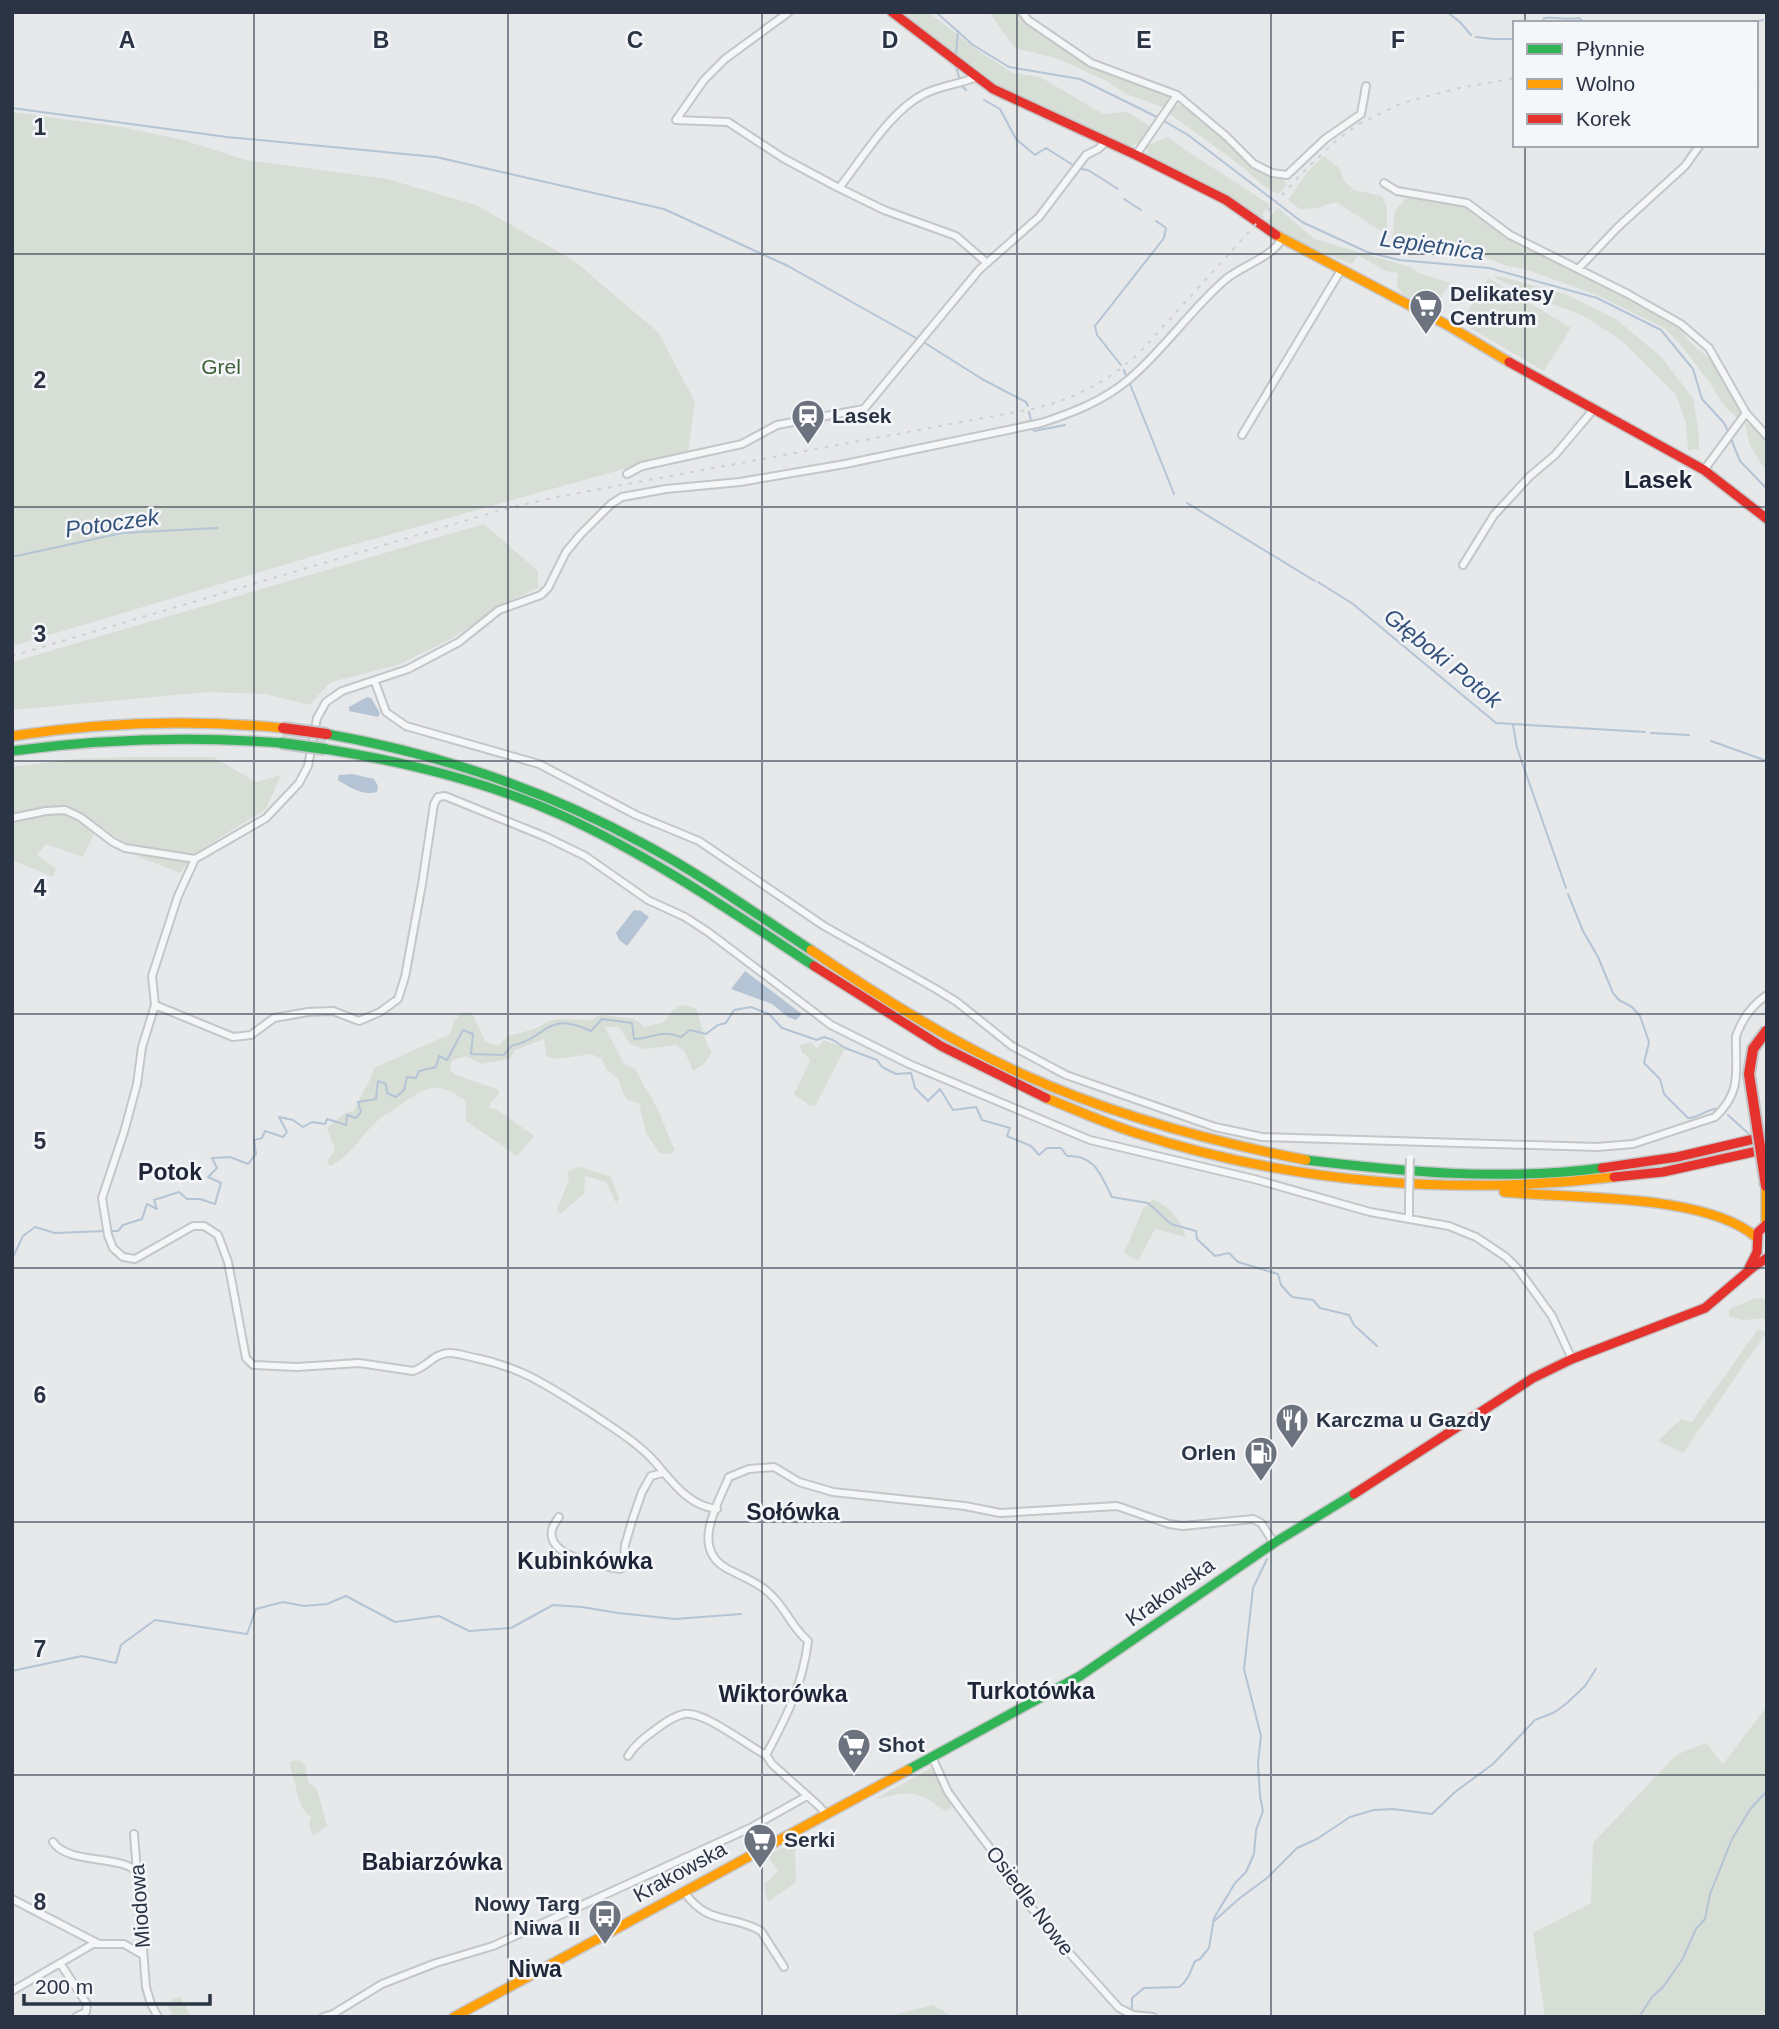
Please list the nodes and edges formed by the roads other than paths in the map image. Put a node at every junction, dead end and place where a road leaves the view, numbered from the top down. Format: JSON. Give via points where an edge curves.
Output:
{"nodes":[{"id":1,"x":789,"y":12,"type":"edge"},
{"id":2,"x":892,"y":12,"type":"edge"},
{"id":3,"x":1022,"y":12,"type":"edge"},
{"id":4,"x":977,"y":77,"type":"junction"},
{"id":5,"x":1366,"y":86,"type":"dead end"},
{"id":6,"x":1177,"y":95,"type":"junction"},
{"id":7,"x":1107,"y":141,"type":"junction"},
{"id":8,"x":1699,"y":147,"type":"edge"},
{"id":9,"x":1136,"y":155,"type":"junction"},
{"id":10,"x":1384,"y":183,"type":"dead end"},
{"id":11,"x":839,"y":188,"type":"junction"},
{"id":12,"x":1282,"y":239,"type":"junction"},
{"id":13,"x":987,"y":263,"type":"junction"},
{"id":14,"x":1578,"y":269,"type":"junction"},
{"id":15,"x":1341,"y":270,"type":"junction"},
{"id":16,"x":1593,"y":410,"type":"junction"},
{"id":17,"x":1746,"y":413,"type":"junction"},
{"id":18,"x":1242,"y":435,"type":"dead end"},
{"id":19,"x":1767,"y":436,"type":"edge"},
{"id":20,"x":1704,"y":470,"type":"junction"},
{"id":21,"x":626,"y":474,"type":"dead end"},
{"id":22,"x":1767,"y":519,"type":"edge"},
{"id":23,"x":1463,"y":565,"type":"dead end"},
{"id":24,"x":375,"y":682,"type":"junction"},
{"id":25,"x":12,"y":736,"type":"edge"},
{"id":26,"x":12,"y":751,"type":"edge"},
{"id":27,"x":12,"y":818,"type":"edge"},
{"id":28,"x":195,"y":859,"type":"junction"},
{"id":29,"x":1767,"y":995,"type":"edge"},
{"id":30,"x":155,"y":1006,"type":"junction"},
{"id":31,"x":1767,"y":1030,"type":"edge"},
{"id":32,"x":1767,"y":1136,"type":"edge"},
{"id":33,"x":1410,"y":1141,"type":"junction"},
{"id":34,"x":1767,"y":1149,"type":"edge"},
{"id":35,"x":1474,"y":1188,"type":"junction"},
{"id":36,"x":1766,"y":1188,"type":"edge"},
{"id":37,"x":1766,"y":1201,"type":"edge"},
{"id":38,"x":1409,"y":1219,"type":"junction"},
{"id":39,"x":1766,"y":1224,"type":"edge"},
{"id":40,"x":1757,"y":1243,"type":"junction"},
{"id":41,"x":1767,"y":1258,"type":"edge"},
{"id":42,"x":1745,"y":1275,"type":"junction"},
{"id":43,"x":1572,"y":1359,"type":"junction"},
{"id":44,"x":663,"y":1473,"type":"junction"},
{"id":45,"x":717,"y":1509,"type":"junction"},
{"id":46,"x":559,"y":1517,"type":"dead end"},
{"id":47,"x":1275,"y":1544,"type":"junction"},
{"id":48,"x":766,"y":1755,"type":"junction"},
{"id":49,"x":628,"y":1756,"type":"dead end"},
{"id":50,"x":932,"y":1757,"type":"junction"},
{"id":51,"x":807,"y":1796,"type":"junction"},
{"id":52,"x":826,"y":1815,"type":"junction"},
{"id":53,"x":134,"y":1834,"type":"dead end"},
{"id":54,"x":53,"y":1842,"type":"dead end"},
{"id":55,"x":138,"y":1872,"type":"junction"},
{"id":56,"x":684,"y":1892,"type":"junction"},
{"id":57,"x":12,"y":1899,"type":"edge"},
{"id":58,"x":99,"y":1944,"type":"junction"},
{"id":59,"x":143,"y":1955,"type":"junction"},
{"id":60,"x":60,"y":1963,"type":"junction"},
{"id":61,"x":784,"y":1967,"type":"dead end"},
{"id":62,"x":12,"y":1990,"type":"edge"},
{"id":63,"x":334,"y":2015,"type":"edge"},
{"id":64,"x":1132,"y":2015,"type":"edge"},
{"id":65,"x":76,"y":2017,"type":"edge"},
{"id":66,"x":158,"y":2017,"type":"edge"},
{"id":67,"x":323,"y":2017,"type":"edge"},
{"id":68,"x":454,"y":2017,"type":"edge"},
{"id":69,"x":1153,"y":2017,"type":"edge"}],
"edges":[{"from":1,"to":11,"type":"street","via":[[725,59],[676,120],[728,122]]},
{"from":2,"to":4,"type":"main road"},
{"from":3,"to":6,"type":"street","via":[[1091,63]]},
{"from":4,"to":7,"type":"main road","via":[[1013,100]]},
{"from":4,"to":11,"type":"street","via":[[926,92],[903,108]]},
{"from":5,"to":6,"type":"street","via":[[1361,114],[1325,139],[1287,175],[1254,164]]},
{"from":6,"to":9,"type":"street"},
{"from":7,"to":9,"type":"main road"},
{"from":7,"to":13,"type":"street","via":[[1086,155],[1039,217]]},
{"from":8,"to":14,"type":"street","via":[[1685,166]]},
{"from":9,"to":12,"type":"main road","via":[[1226,200]]},
{"from":10,"to":14,"type":"street","via":[[1398,191],[1467,203],[1510,235]]},
{"from":11,"to":13,"type":"street","via":[[956,236]]},
{"from":12,"to":15,"type":"main road"},
{"from":12,"to":24,"type":"street","via":[[1275,249],[1223,281],[1129,379],[1080,409],[1041,423],[845,464],[622,497],[579,535],[541,594],[499,610],[458,642]]},
{"from":13,"to":21,"type":"street","via":[[864,409],[777,425],[742,444],[642,466]]},
{"from":14,"to":17,"type":"street","via":[[1693,333],[1717,359]]},
{"from":15,"to":16,"type":"main road"},
{"from":15,"to":18,"type":"street"},
{"from":16,"to":20,"type":"main road"},
{"from":16,"to":23,"type":"street","via":[[1494,515]]},
{"from":17,"to":19,"type":"street"},
{"from":17,"to":20,"type":"street"},
{"from":20,"to":22,"type":"main road"},
{"from":24,"to":28,"type":"street","via":[[341,691],[326,702],[316,723],[306,772],[272,813]]},
{"from":24,"to":33,"type":"street","via":[[386,712],[406,726],[538,764],[636,816],[699,841],[824,926],[936,989],[1013,1046],[1066,1075],[1241,1133]]},
{"from":25,"to":32,"type":"main road","bridge":true,"via":[[126,722],[201,721],[327,734],[438,756],[595,818],[686,868],[859,982],[979,1053],[1071,1095],[1146,1122],[1276,1154],[1392,1171],[1555,1172],[1706,1151]]},
{"from":26,"to":35,"type":"main road","bridge":true,"via":[[153,737],[221,737],[325,748],[445,773],[589,828],[719,903],[943,1048],[1080,1112],[1166,1141],[1281,1169],[1373,1182]]},
{"from":27,"to":28,"type":"street","via":[[65,810],[125,848]]},
{"from":28,"to":30,"type":"street","via":[[152,976]]},
{"from":29,"to":33,"type":"street","via":[[1740,1027],[1734,1092],[1715,1117],[1612,1147]]},
{"from":30,"to":38,"type":"street","via":[[233,1037],[251,1035],[274,1018],[285,1016],[333,1011],[359,1021],[398,999],[433,804],[445,796],[584,856],[648,900],[708,932],[831,1025],[909,1064],[1090,1140]]},
{"from":30,"to":44,"type":"street","via":[[129,1114],[102,1198],[107,1235],[123,1258],[135,1259],[193,1226],[204,1226],[218,1235],[228,1262],[246,1358],[253,1365],[359,1363],[413,1371],[436,1355],[451,1353],[499,1363],[526,1373],[625,1435]]},
{"from":31,"to":36,"type":"main road","bridge":true,"via":[[1753,1049],[1749,1074]]},
{"from":33,"to":38,"type":"street","bridge":true},
{"from":34,"to":35,"type":"main road","via":[[1681,1169],[1592,1182]]},
{"from":35,"to":40,"type":"main road","via":[[1665,1203],[1744,1228]]},
{"from":36,"to":37,"type":"main road"},
{"from":37,"to":39,"type":"main road"},
{"from":38,"to":43,"type":"street","via":[[1461,1230],[1506,1257],[1552,1316]]},
{"from":39,"to":40,"type":"main road"},
{"from":40,"to":41,"type":"main road"},
{"from":40,"to":42,"type":"main road"},
{"from":41,"to":42,"type":"main road"},
{"from":42,"to":43,"type":"main road","name":"Krakowska","via":[[1705,1308]]},
{"from":43,"to":47,"type":"main road","name":"Krakowska","via":[[1508,1392]]},
{"from":44,"to":45,"type":"street","via":[[678,1490],[706,1508]]},
{"from":44,"to":46,"type":"street","via":[[651,1476],[642,1492],[620,1569],[569,1556],[557,1547],[551,1534]]},
{"from":45,"to":47,"type":"street","via":[[729,1477],[764,1466],[833,1492],[1000,1513],[1117,1506],[1183,1526],[1253,1520],[1261,1523]]},
{"from":45,"to":48,"type":"street","via":[[707,1541],[715,1562],[765,1589],[808,1642],[793,1703]]},
{"from":47,"to":50,"type":"main road","name":"Krakowska","via":[[1080,1676]]},
{"from":48,"to":49,"type":"street","via":[[723,1728],[684,1714],[635,1744]]},
{"from":48,"to":51,"type":"street"},
{"from":50,"to":52,"type":"main road","name":"Krakowska"},
{"from":50,"to":64,"type":"street","name":"Osiedle Nowe","via":[[948,1792],[1015,1888],[1095,1983]]},
{"from":51,"to":52,"type":"street"},
{"from":51,"to":63,"type":"street","via":[[750,1828],[494,1946],[382,1984]]},
{"from":52,"to":56,"type":"main road","name":"Krakowska"},
{"from":53,"to":55,"type":"street","name":"Miodowa"},
{"from":54,"to":55,"type":"street","via":[[79,1856],[127,1865]]},
{"from":55,"to":59,"type":"street","name":"Miodowa"},
{"from":56,"to":61,"type":"street","via":[[701,1911],[761,1931]]},
{"from":56,"to":68,"type":"main road","name":"Krakowska"},
{"from":57,"to":58,"type":"street"},
{"from":58,"to":59,"type":"street","via":[[124,1944]]},
{"from":58,"to":60,"type":"street"},
{"from":59,"to":66,"type":"street","name":"Miodowa","via":[[146,1987]]},
{"from":60,"to":62,"type":"street"},
{"from":60,"to":65,"type":"street","via":[[87,2004],[86,2012]]},
{"from":63,"to":67,"type":"street"},
{"from":64,"to":69,"type":"street","name":"Osiedle Nowe"}]}
